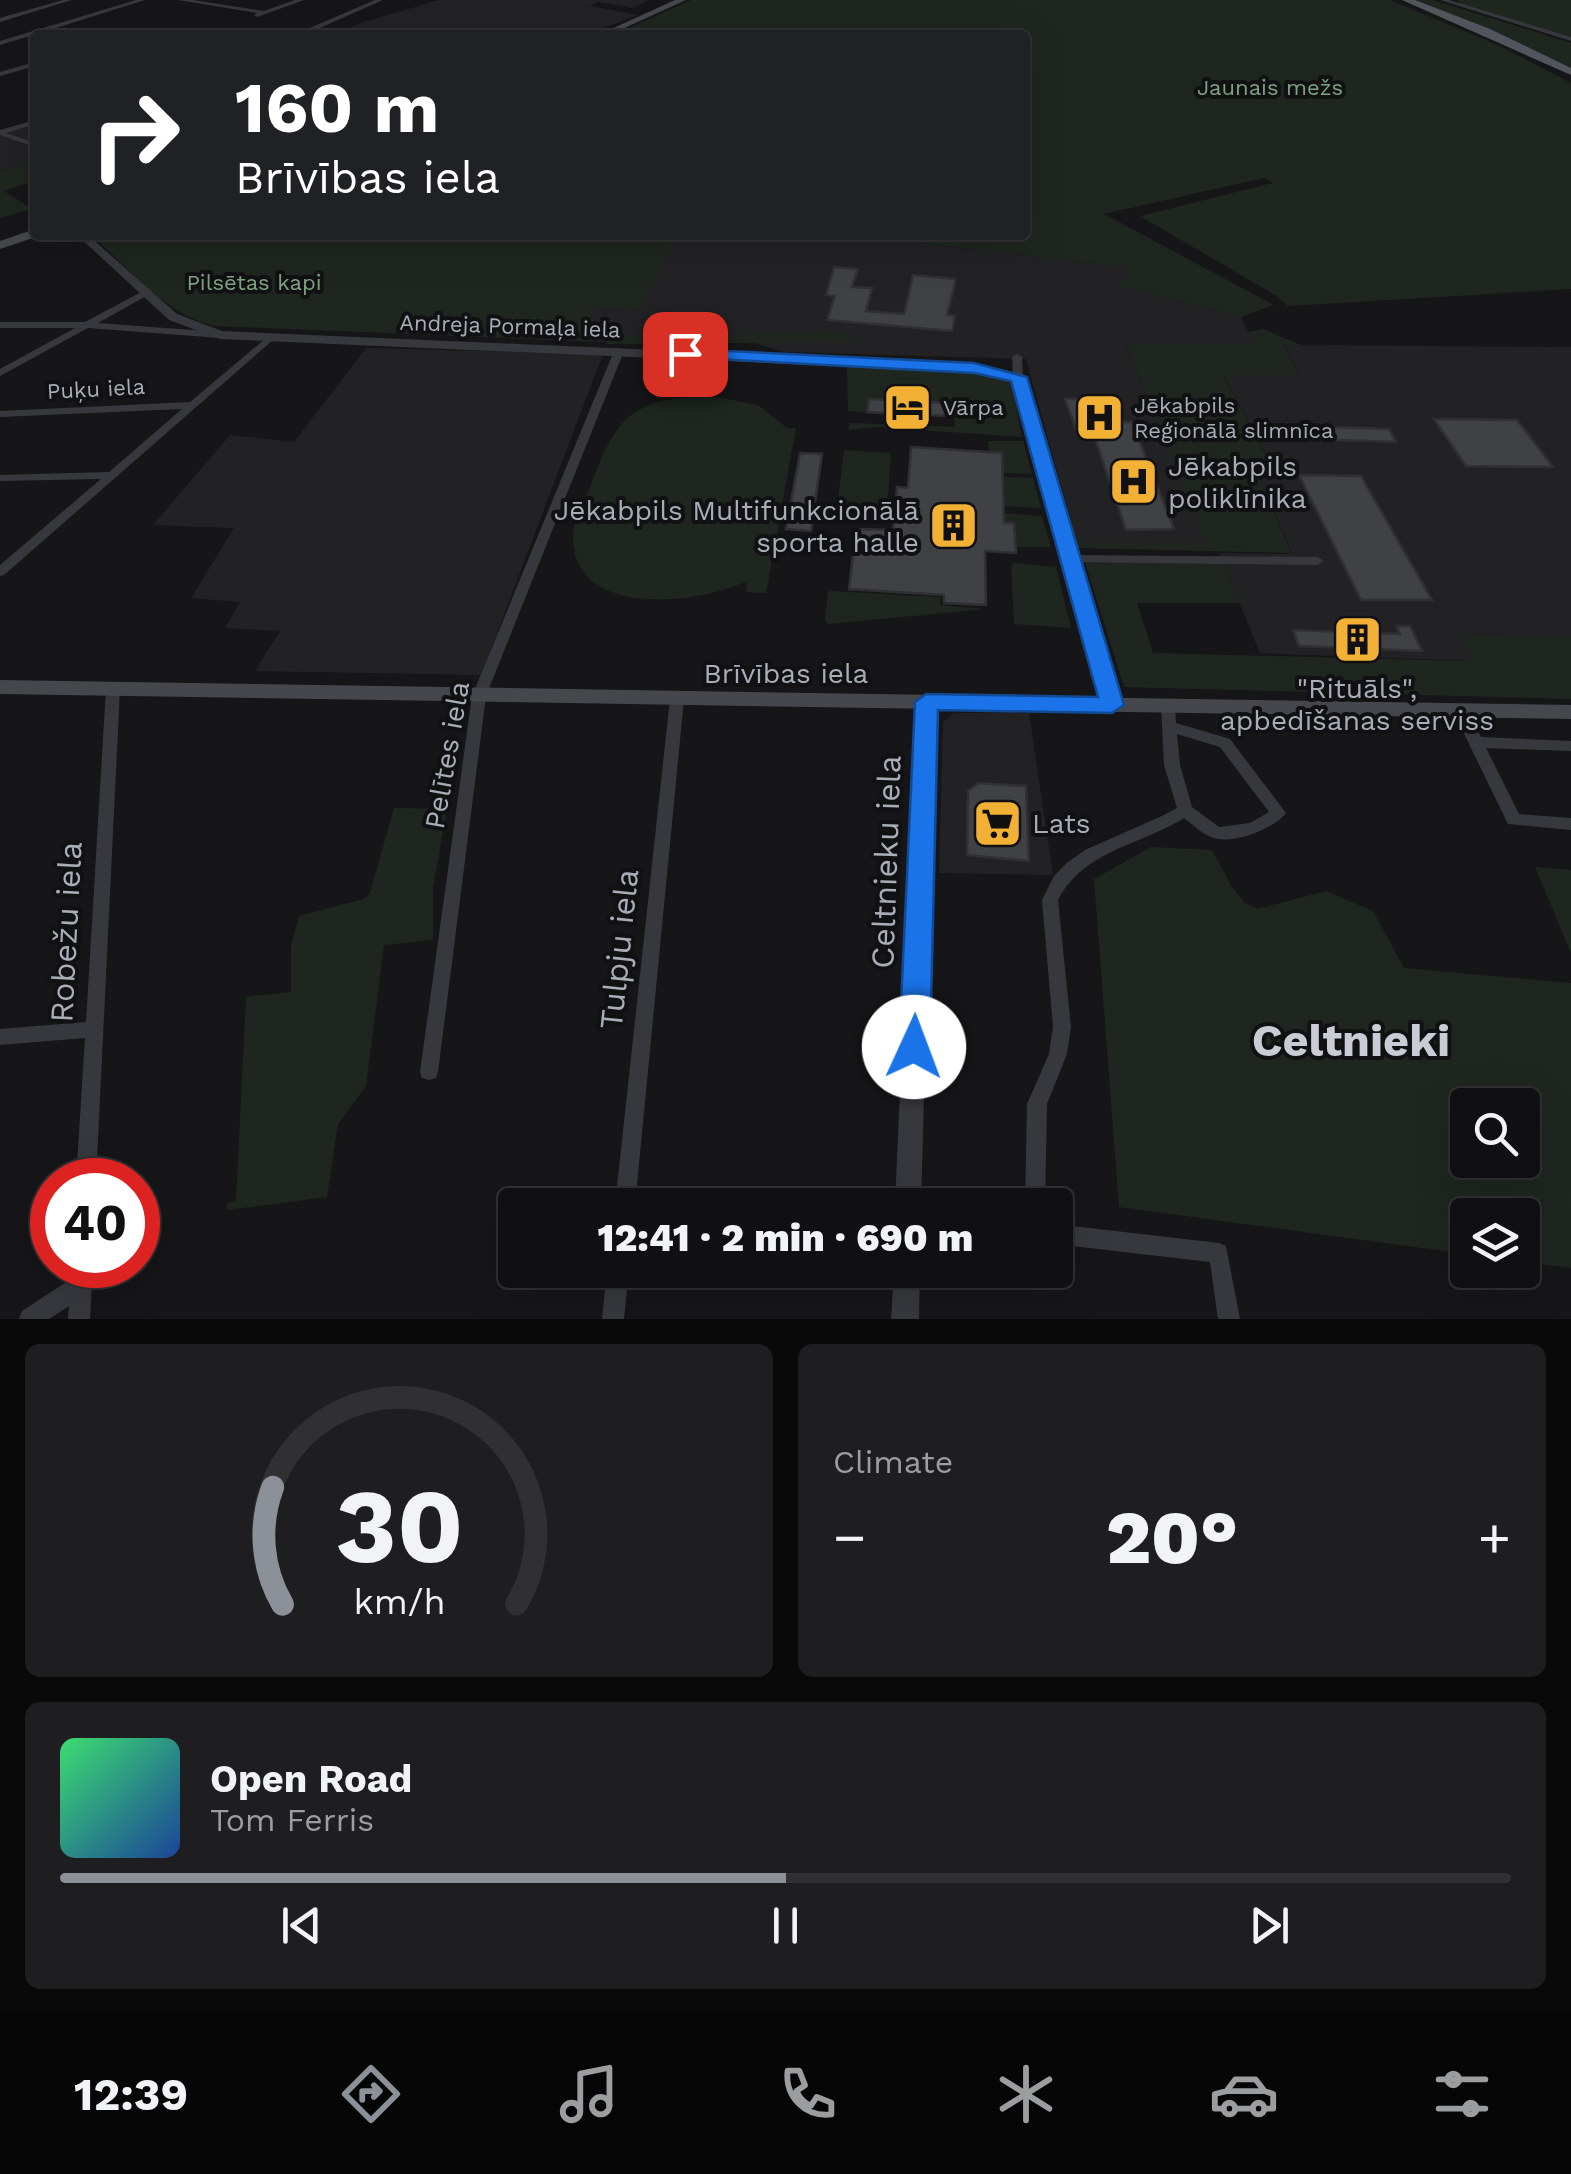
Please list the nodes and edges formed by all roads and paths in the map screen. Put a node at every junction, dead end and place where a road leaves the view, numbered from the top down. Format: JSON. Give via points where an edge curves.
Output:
{"nodes":[{"id":1,"x":68,"y":0,"type":"edge"},
{"id":2,"x":142,"y":0,"type":"edge"},
{"id":3,"x":181,"y":0,"type":"edge"},
{"id":4,"x":225,"y":0,"type":"edge"},
{"id":5,"x":301,"y":0,"type":"edge"},
{"id":6,"x":380,"y":0,"type":"edge"},
{"id":7,"x":682,"y":0,"type":"edge"},
{"id":8,"x":1407,"y":0,"type":"edge"},
{"id":9,"x":1443,"y":0,"type":"edge"},
{"id":10,"x":211,"y":4,"type":"junction"},
{"id":11,"x":262,"y":12,"type":"junction"},
{"id":12,"x":0,"y":20,"type":"edge"},
{"id":13,"x":47,"y":29,"type":"junction"},
{"id":14,"x":44,"y":30,"type":"edge"},
{"id":15,"x":57,"y":30,"type":"edge"},
{"id":16,"x":236,"y":30,"type":"edge"},
{"id":17,"x":310,"y":30,"type":"edge"},
{"id":18,"x":613,"y":30,"type":"edge"},
{"id":19,"x":30,"y":34,"type":"edge"},
{"id":20,"x":1571,"y":39,"type":"edge"},
{"id":21,"x":0,"y":43,"type":"edge"},
{"id":22,"x":30,"y":65,"type":"edge"},
{"id":23,"x":1571,"y":72,"type":"edge"},
{"id":24,"x":0,"y":74,"type":"edge"},
{"id":25,"x":30,"y":124,"type":"edge"},
{"id":26,"x":0,"y":133,"type":"edge"},
{"id":27,"x":30,"y":143,"type":"edge"},
{"id":28,"x":30,"y":235,"type":"edge"},
{"id":29,"x":87,"y":240,"type":"edge"},
{"id":30,"x":0,"y":246,"type":"edge"},
{"id":31,"x":145,"y":293,"type":"junction"},
{"id":32,"x":0,"y":325,"type":"edge"},
{"id":33,"x":85,"y":325,"type":"junction"},
{"id":34,"x":220,"y":335,"type":"junction"},
{"id":35,"x":271,"y":337,"type":"junction"},
{"id":36,"x":619,"y":351,"type":"junction"},
{"id":37,"x":1018,"y":357,"type":"dead end"},
{"id":38,"x":0,"y":373,"type":"edge"},
{"id":39,"x":1018,"y":377,"type":"junction"},
{"id":40,"x":193,"y":405,"type":"junction"},
{"id":41,"x":0,"y":414,"type":"edge"},
{"id":42,"x":112,"y":476,"type":"junction"},
{"id":43,"x":0,"y":478,"type":"edge"},
{"id":44,"x":1069,"y":559,"type":"junction"},
{"id":45,"x":1318,"y":561,"type":"dead end"},
{"id":46,"x":0,"y":572,"type":"edge"},
{"id":47,"x":0,"y":687,"type":"edge"},
{"id":48,"x":114,"y":688,"type":"junction"},
{"id":49,"x":479,"y":696,"type":"junction"},
{"id":50,"x":677,"y":699,"type":"junction"},
{"id":51,"x":926,"y":702,"type":"junction"},
{"id":52,"x":1112,"y":705,"type":"junction"},
{"id":53,"x":1460,"y":711,"type":"junction"},
{"id":54,"x":1571,"y":712,"type":"edge"},
{"id":55,"x":1168,"y":716,"type":"junction"},
{"id":56,"x":1476,"y":742,"type":"junction"},
{"id":57,"x":1571,"y":746,"type":"edge"},
{"id":58,"x":1185,"y":810,"type":"junction"},
{"id":59,"x":1571,"y":824,"type":"edge"},
{"id":60,"x":93,"y":1029,"type":"junction"},
{"id":61,"x":0,"y":1037,"type":"edge"},
{"id":62,"x":429,"y":1072,"type":"dead end"},
{"id":63,"x":87,"y":1158,"type":"edge"},
{"id":64,"x":627,"y":1188,"type":"edge"},
{"id":65,"x":909,"y":1188,"type":"edge"},
{"id":66,"x":1035,"y":1188,"type":"edge"},
{"id":67,"x":1073,"y":1236,"type":"edge"},
{"id":68,"x":66,"y":1288,"type":"edge"},
{"id":69,"x":81,"y":1288,"type":"edge"},
{"id":70,"x":616,"y":1288,"type":"edge"},
{"id":71,"x":906,"y":1288,"type":"edge"},
{"id":72,"x":30,"y":1319,"type":"edge"},
{"id":73,"x":80,"y":1319,"type":"edge"},
{"id":74,"x":613,"y":1319,"type":"edge"},
{"id":75,"x":905,"y":1319,"type":"edge"},
{"id":76,"x":1228,"y":1319,"type":"edge"}],
"edges":[{"from":1,"to":12,"type":"street"},
{"from":2,"to":13,"type":"street"},
{"from":3,"to":10,"type":"street"},
{"from":4,"to":10,"type":"street"},
{"from":5,"to":11,"type":"street"},
{"from":6,"to":17,"type":"street"},
{"from":7,"to":18,"type":"main road"},
{"from":8,"to":23,"type":"main road"},
{"from":9,"to":20,"type":"street"},
{"from":10,"to":11,"type":"street"},
{"from":11,"to":16,"type":"street"},
{"from":13,"to":14,"type":"street"},
{"from":13,"to":15,"type":"street"},
{"from":19,"to":21,"type":"street"},
{"from":22,"to":24,"type":"street"},
{"from":25,"to":26,"type":"street"},
{"from":26,"to":27,"type":"street"},
{"from":28,"to":30,"type":"main road"},
{"from":29,"to":31,"type":"street"},
{"from":31,"to":33,"type":"street"},
{"from":31,"to":34,"type":"street","via":[[173,317]]},
{"from":32,"to":33,"type":"street","name":"Andreja Pormaļa iela"},
{"from":33,"to":34,"type":"street","name":"Andreja Pormaļa iela"},
{"from":33,"to":38,"type":"street"},
{"from":34,"to":35,"type":"street","name":"Andreja Pormaļa iela"},
{"from":35,"to":36,"type":"street","name":"Andreja Pormaļa iela"},
{"from":35,"to":40,"type":"street"},
{"from":36,"to":39,"type":"street","name":"Andreja Pormaļa iela","via":[[974,368]]},
{"from":36,"to":49,"type":"street","name":"Pelītes iela"},
{"from":37,"to":39,"type":"street"},
{"from":39,"to":44,"type":"street"},
{"from":40,"to":41,"type":"street","name":"Puķu iela"},
{"from":40,"to":42,"type":"street"},
{"from":42,"to":43,"type":"street"},
{"from":42,"to":46,"type":"street"},
{"from":44,"to":45,"type":"street"},
{"from":44,"to":52,"type":"street"},
{"from":47,"to":48,"type":"main road","name":"Brīvības iela"},
{"from":48,"to":49,"type":"main road","name":"Brīvības iela"},
{"from":48,"to":60,"type":"street","name":"Robežu iela"},
{"from":49,"to":50,"type":"main road","name":"Brīvības iela"},
{"from":49,"to":62,"type":"street","name":"Pelītes iela"},
{"from":50,"to":51,"type":"main road","name":"Brīvības iela"},
{"from":50,"to":64,"type":"street","name":"Tulpju iela"},
{"from":51,"to":52,"type":"main road","name":"Brīvības iela"},
{"from":51,"to":65,"type":"street","name":"Celtnieku iela"},
{"from":52,"to":55,"type":"main road","name":"Brīvības iela"},
{"from":53,"to":54,"type":"main road","name":"Brīvības iela"},
{"from":53,"to":55,"type":"main road","name":"Brīvības iela"},
{"from":53,"to":56,"type":"street"},
{"from":55,"to":58,"type":"street"},
{"from":55,"to":58,"type":"street","via":[[1225,743],[1278,813],[1250,828],[1216,833]]},
{"from":56,"to":57,"type":"street"},
{"from":56,"to":59,"type":"street","via":[[1514,820]]},
{"from":58,"to":66,"type":"street","via":[[1150,831],[1107,843],[1052,894],[1062,1036],[1037,1104]]},
{"from":60,"to":61,"type":"street"},
{"from":60,"to":63,"type":"street","name":"Robežu iela"},
{"from":67,"to":76,"type":"street","via":[[1220,1253]]},
{"from":68,"to":72,"type":"street"},
{"from":69,"to":73,"type":"street"},
{"from":70,"to":74,"type":"street"},
{"from":71,"to":75,"type":"street"}]}
